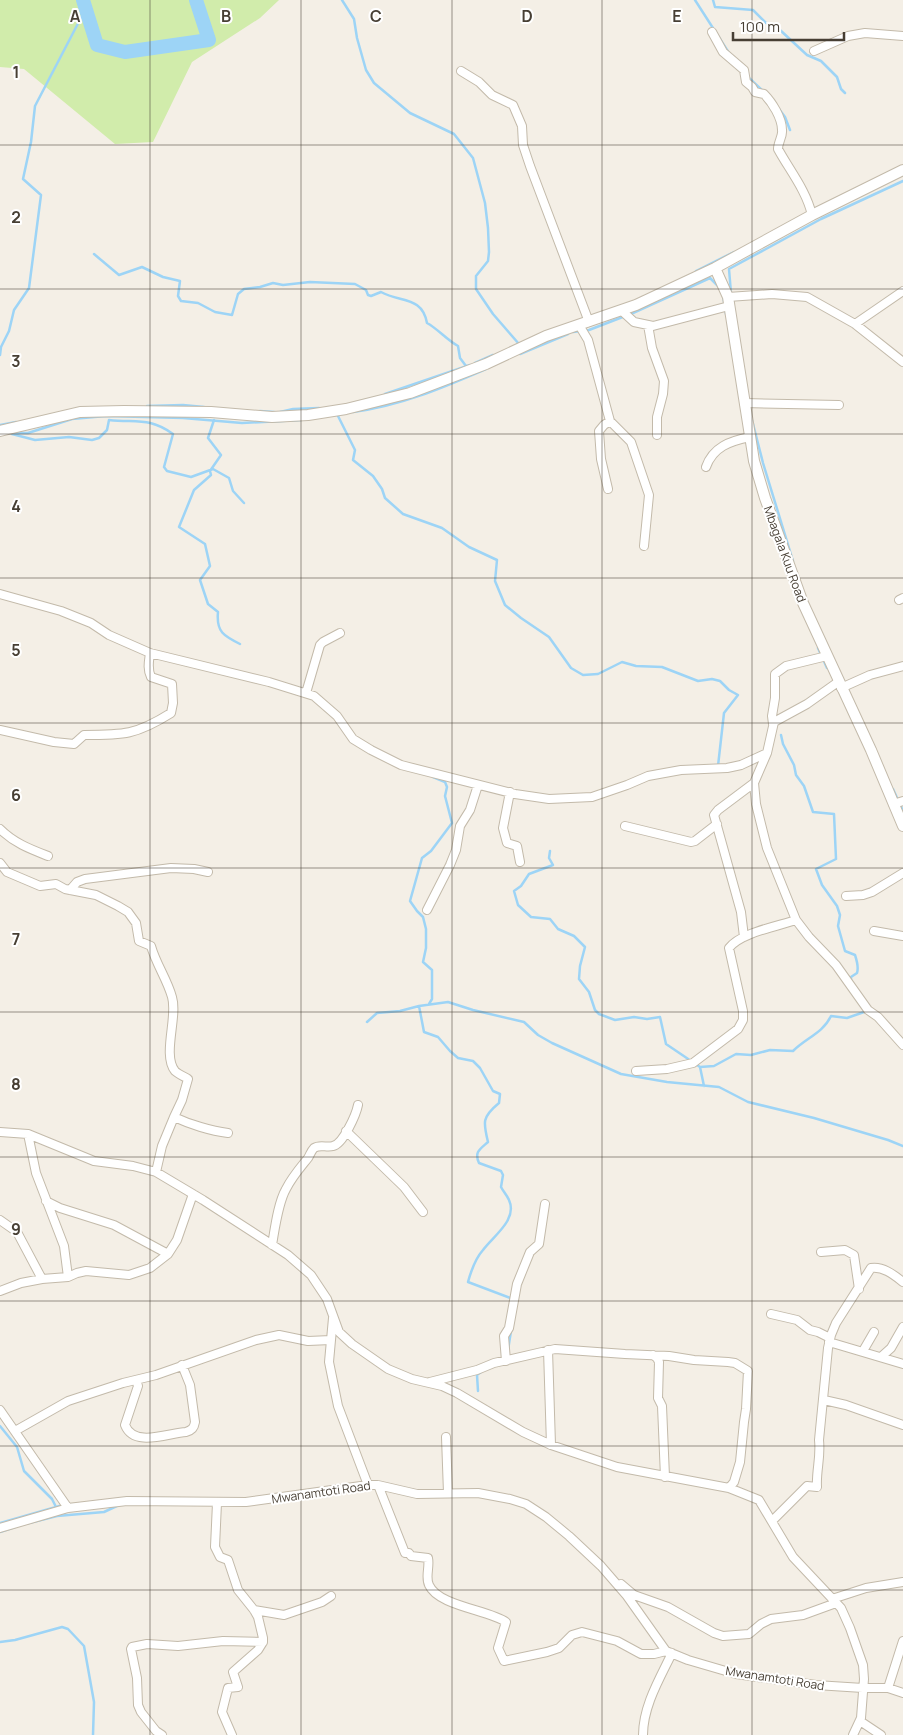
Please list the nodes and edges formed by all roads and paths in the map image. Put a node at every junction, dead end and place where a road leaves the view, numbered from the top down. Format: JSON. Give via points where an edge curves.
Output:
{"nodes":[{"id":1,"x":712,"y":32,"type":"dead end"},
{"id":2,"x":903,"y":36,"type":"edge"},
{"id":3,"x":814,"y":52,"type":"dead end"},
{"id":4,"x":461,"y":71,"type":"dead end"},
{"id":5,"x":903,"y":170,"type":"edge"},
{"id":6,"x":812,"y":215,"type":"junction"},
{"id":7,"x":715,"y":268,"type":"junction"},
{"id":8,"x":903,"y":291,"type":"edge"},
{"id":9,"x":728,"y":302,"type":"junction"},
{"id":10,"x":621,"y":310,"type":"junction"},
{"id":11,"x":584,"y":323,"type":"junction"},
{"id":12,"x":855,"y":324,"type":"junction"},
{"id":13,"x":648,"y":325,"type":"junction"},
{"id":14,"x":903,"y":362,"type":"edge"},
{"id":15,"x":744,"y":403,"type":"junction"},
{"id":16,"x":839,"y":405,"type":"dead end"},
{"id":17,"x":610,"y":421,"type":"junction"},
{"id":18,"x":1,"y":433,"type":"edge"},
{"id":19,"x":657,"y":435,"type":"dead end"},
{"id":20,"x":750,"y":437,"type":"junction"},
{"id":21,"x":706,"y":467,"type":"dead end"},
{"id":22,"x":608,"y":488,"type":"dead end"},
{"id":23,"x":644,"y":546,"type":"dead end"},
{"id":24,"x":0,"y":594,"type":"edge"},
{"id":25,"x":340,"y":633,"type":"dead end"},
{"id":26,"x":150,"y":653,"type":"junction"},
{"id":27,"x":827,"y":656,"type":"junction"},
{"id":28,"x":903,"y":666,"type":"edge"},
{"id":29,"x":840,"y":685,"type":"junction"},
{"id":30,"x":306,"y":693,"type":"junction"},
{"id":31,"x":773,"y":724,"type":"junction"},
{"id":32,"x":0,"y":730,"type":"edge"},
{"id":33,"x":767,"y":753,"type":"junction"},
{"id":34,"x":754,"y":783,"type":"junction"},
{"id":35,"x":478,"y":785,"type":"junction"},
{"id":36,"x":510,"y":792,"type":"junction"},
{"id":37,"x":898,"y":803,"type":"edge"},
{"id":38,"x":717,"y":824,"type":"junction"},
{"id":39,"x":625,"y":826,"type":"dead end"},
{"id":40,"x":903,"y":826,"type":"edge"},
{"id":41,"x":0,"y":829,"type":"edge"},
{"id":42,"x":48,"y":856,"type":"dead end"},
{"id":43,"x":520,"y":862,"type":"dead end"},
{"id":44,"x":0,"y":863,"type":"edge"},
{"id":45,"x":208,"y":872,"type":"dead end"},
{"id":46,"x":903,"y":874,"type":"edge"},
{"id":47,"x":70,"y":890,"type":"junction"},
{"id":48,"x":846,"y":896,"type":"dead end"},
{"id":49,"x":426,"y":910,"type":"dead end"},
{"id":50,"x":796,"y":920,"type":"junction"},
{"id":51,"x":874,"y":931,"type":"dead end"},
{"id":52,"x":903,"y":936,"type":"edge"},
{"id":53,"x":744,"y":937,"type":"junction"},
{"id":54,"x":903,"y":1045,"type":"edge"},
{"id":55,"x":636,"y":1071,"type":"dead end"},
{"id":56,"x":358,"y":1105,"type":"dead end"},
{"id":57,"x":174,"y":1117,"type":"junction"},
{"id":58,"x":0,"y":1132,"type":"edge"},
{"id":59,"x":346,"y":1132,"type":"junction"},
{"id":60,"x":228,"y":1133,"type":"dead end"},
{"id":61,"x":28,"y":1134,"type":"junction"},
{"id":62,"x":156,"y":1172,"type":"junction"},
{"id":63,"x":193,"y":1194,"type":"junction"},
{"id":64,"x":46,"y":1201,"type":"junction"},
{"id":65,"x":545,"y":1204,"type":"dead end"},
{"id":66,"x":423,"y":1212,"type":"dead end"},
{"id":67,"x":0,"y":1220,"type":"edge"},
{"id":68,"x":272,"y":1245,"type":"junction"},
{"id":69,"x":821,"y":1252,"type":"dead end"},
{"id":70,"x":168,"y":1254,"type":"junction"},
{"id":71,"x":68,"y":1277,"type":"junction"},
{"id":72,"x":42,"y":1279,"type":"junction"},
{"id":73,"x":903,"y":1282,"type":"edge"},
{"id":74,"x":859,"y":1289,"type":"junction"},
{"id":75,"x":0,"y":1291,"type":"edge"},
{"id":76,"x":771,"y":1314,"type":"dead end"},
{"id":77,"x":334,"y":1315,"type":"junction"},
{"id":78,"x":903,"y":1327,"type":"edge"},
{"id":79,"x":874,"y":1332,"type":"dead end"},
{"id":80,"x":331,"y":1340,"type":"junction"},
{"id":81,"x":830,"y":1340,"type":"junction"},
{"id":82,"x":548,"y":1350,"type":"junction"},
{"id":83,"x":863,"y":1352,"type":"junction"},
{"id":84,"x":652,"y":1355,"type":"junction"},
{"id":85,"x":881,"y":1357,"type":"junction"},
{"id":86,"x":506,"y":1361,"type":"junction"},
{"id":87,"x":903,"y":1364,"type":"edge"},
{"id":88,"x":182,"y":1365,"type":"junction"},
{"id":89,"x":136,"y":1380,"type":"junction"},
{"id":90,"x":428,"y":1383,"type":"junction"},
{"id":91,"x":824,"y":1400,"type":"junction"},
{"id":92,"x":0,"y":1410,"type":"edge"},
{"id":93,"x":903,"y":1425,"type":"edge"},
{"id":94,"x":15,"y":1431,"type":"junction"},
{"id":95,"x":446,"y":1437,"type":"dead end"},
{"id":96,"x":551,"y":1444,"type":"junction"},
{"id":97,"x":666,"y":1477,"type":"junction"},
{"id":98,"x":368,"y":1485,"type":"junction"},
{"id":99,"x":378,"y":1485,"type":"junction"},
{"id":100,"x":728,"y":1488,"type":"junction"},
{"id":101,"x":448,"y":1493,"type":"junction"},
{"id":102,"x":217,"y":1503,"type":"junction"},
{"id":103,"x":68,"y":1508,"type":"junction"},
{"id":104,"x":772,"y":1521,"type":"junction"},
{"id":105,"x":0,"y":1528,"type":"edge"},
{"id":106,"x":606,"y":1571,"type":"junction"},
{"id":107,"x":903,"y":1582,"type":"edge"},
{"id":108,"x":331,"y":1596,"type":"dead end"},
{"id":109,"x":834,"y":1601,"type":"junction"},
{"id":110,"x":254,"y":1610,"type":"junction"},
{"id":111,"x":903,"y":1641,"type":"edge"},
{"id":112,"x":263,"y":1642,"type":"junction"},
{"id":113,"x":669,"y":1652,"type":"junction"},
{"id":114,"x":863,"y":1688,"type":"junction"},
{"id":115,"x":888,"y":1688,"type":"junction"},
{"id":116,"x":903,"y":1693,"type":"edge"},
{"id":117,"x":860,"y":1721,"type":"junction"},
{"id":118,"x":162,"y":1735,"type":"edge"},
{"id":119,"x":232,"y":1735,"type":"edge"},
{"id":120,"x":643,"y":1735,"type":"edge"},
{"id":121,"x":853,"y":1735,"type":"edge"},
{"id":122,"x":881,"y":1735,"type":"edge"}],
"edges":[{"from":1,"to":6,"type":"street","via":[[723,52],[744,70],[746,82],[754,91],[764,94],[774,108],[782,130],[778,149],[799,182]]},
{"from":2,"to":3,"type":"street","via":[[865,33],[848,36]]},
{"from":4,"to":11,"type":"street","via":[[492,95],[512,105],[518,114],[530,166]]},
{"from":5,"to":6,"type":"street"},
{"from":6,"to":7,"type":"street"},
{"from":7,"to":9,"type":"street","name":"Mbagala Kuu Road"},
{"from":7,"to":10,"type":"street"},
{"from":8,"to":12,"type":"street"},
{"from":9,"to":12,"type":"street","via":[[772,294],[800,295]]},
{"from":9,"to":13,"type":"street","via":[[658,325]]},
{"from":9,"to":15,"type":"street","name":"Mbagala Kuu Road"},
{"from":10,"to":11,"type":"street"},
{"from":10,"to":13,"type":"street","via":[[634,322]]},
{"from":11,"to":17,"type":"street"},
{"from":11,"to":18,"type":"street","via":[[410,393],[346,409],[272,417],[211,412],[80,412]]},
{"from":12,"to":14,"type":"street"},
{"from":13,"to":19,"type":"street","via":[[664,381]]},
{"from":15,"to":16,"type":"street"},
{"from":15,"to":20,"type":"street","name":"Mbagala Kuu Road"},
{"from":17,"to":22,"type":"street","via":[[599,431]]},
{"from":17,"to":23,"type":"street","via":[[631,442],[648,495]]},
{"from":20,"to":21,"type":"street","via":[[715,450]]},
{"from":20,"to":27,"type":"street","name":"Mbagala Kuu Road","via":[[754,461],[780,541]]},
{"from":24,"to":26,"type":"street","via":[[61,611]]},
{"from":25,"to":30,"type":"street","via":[[320,645]]},
{"from":26,"to":30,"type":"street"},
{"from":26,"to":32,"type":"street","via":[[150,675],[172,684],[173,704],[171,713],[146,728],[130,733],[84,735],[74,744]]},
{"from":27,"to":29,"type":"street","name":"Mbagala Kuu Road"},
{"from":27,"to":31,"type":"street","via":[[786,666],[775,674]]},
{"from":28,"to":29,"type":"street"},
{"from":29,"to":31,"type":"street"},
{"from":29,"to":37,"type":"street","name":"Mbagala Kuu Road"},
{"from":30,"to":35,"type":"street","via":[[322,701],[338,716],[353,739],[371,750],[401,764]]},
{"from":31,"to":33,"type":"street"},
{"from":33,"to":34,"type":"street"},
{"from":33,"to":36,"type":"street","via":[[727,768],[681,770],[648,776],[592,797],[549,799]]},
{"from":34,"to":38,"type":"street","via":[[716,812]]},
{"from":34,"to":50,"type":"street","via":[[768,848]]},
{"from":35,"to":36,"type":"street"},
{"from":35,"to":49,"type":"street","via":[[470,810],[460,826],[450,865]]},
{"from":36,"to":43,"type":"street","via":[[503,834],[507,843],[517,846]]},
{"from":37,"to":40,"type":"street","name":"Mbagala Kuu Road"},
{"from":38,"to":39,"type":"street","via":[[695,842]]},
{"from":38,"to":53,"type":"street","via":[[741,912]]},
{"from":41,"to":42,"type":"street","via":[[26,848]]},
{"from":44,"to":47,"type":"street","via":[[8,872],[30,882],[43,886],[56,884]]},
{"from":45,"to":47,"type":"street","via":[[171,868],[85,879]]},
{"from":46,"to":48,"type":"street","via":[[872,892]]},
{"from":47,"to":57,"type":"street","via":[[96,895],[128,912],[136,923],[139,941],[152,946],[172,997],[171,1059],[175,1071],[188,1079]]},
{"from":50,"to":53,"type":"street"},
{"from":50,"to":54,"type":"street","via":[[836,964],[868,1010]]},
{"from":51,"to":52,"type":"street"},
{"from":53,"to":55,"type":"street","via":[[733,943],[729,950],[743,1011],[738,1029],[693,1063]]},
{"from":56,"to":59,"type":"street","via":[[356,1116]]},
{"from":57,"to":60,"type":"street"},
{"from":57,"to":62,"type":"street"},
{"from":58,"to":61,"type":"street"},
{"from":59,"to":66,"type":"street","via":[[404,1187]]},
{"from":59,"to":68,"type":"street","via":[[337,1145],[313,1149],[297,1170],[284,1191]]},
{"from":61,"to":62,"type":"street","via":[[94,1161]]},
{"from":61,"to":64,"type":"street"},
{"from":62,"to":63,"type":"street"},
{"from":63,"to":68,"type":"street"},
{"from":63,"to":70,"type":"street","via":[[177,1240]]},
{"from":64,"to":70,"type":"street","via":[[114,1226]]},
{"from":64,"to":71,"type":"street","via":[[64,1246]]},
{"from":65,"to":86,"type":"street","via":[[539,1244],[530,1252],[517,1284],[509,1328],[504,1336]]},
{"from":67,"to":72,"type":"street","via":[[17,1232]]},
{"from":68,"to":77,"type":"street","via":[[311,1275]]},
{"from":69,"to":74,"type":"street","via":[[845,1250],[854,1255]]},
{"from":70,"to":71,"type":"street","via":[[150,1268],[129,1275],[86,1271]]},
{"from":71,"to":72,"type":"street"},
{"from":72,"to":75,"type":"street"},
{"from":73,"to":74,"type":"street","via":[[882,1269],[872,1267]]},
{"from":74,"to":81,"type":"street","via":[[836,1323]]},
{"from":76,"to":81,"type":"street","via":[[797,1320]]},
{"from":77,"to":80,"type":"street"},
{"from":77,"to":90,"type":"street","via":[[340,1332],[352,1344],[388,1368]]},
{"from":78,"to":85,"type":"street","via":[[891,1348]]},
{"from":79,"to":83,"type":"street"},
{"from":80,"to":88,"type":"street","via":[[308,1341],[279,1335],[267,1337]]},
{"from":80,"to":98,"type":"street","via":[[329,1362],[338,1406]]},
{"from":81,"to":83,"type":"street"},
{"from":81,"to":91,"type":"street"},
{"from":82,"to":84,"type":"street"},
{"from":82,"to":86,"type":"street"},
{"from":82,"to":96,"type":"street"},
{"from":83,"to":85,"type":"street"},
{"from":84,"to":97,"type":"street","via":[[659,1360],[658,1398],[662,1406]]},
{"from":84,"to":100,"type":"street","via":[[728,1362],[748,1371],[740,1462],[734,1482]]},
{"from":85,"to":87,"type":"street"},
{"from":86,"to":90,"type":"street"},
{"from":88,"to":89,"type":"street"},
{"from":88,"to":89,"type":"street","via":[[190,1384],[195,1422],[194,1427],[186,1432],[145,1438],[128,1432],[126,1425],[138,1386]]},
{"from":89,"to":94,"type":"street","via":[[68,1401]]},
{"from":90,"to":96,"type":"street","via":[[457,1393],[523,1432]]},
{"from":91,"to":93,"type":"street"},
{"from":91,"to":104,"type":"street","via":[[817,1488],[807,1486]]},
{"from":92,"to":94,"type":"street"},
{"from":94,"to":103,"type":"street"},
{"from":95,"to":101,"type":"street"},
{"from":96,"to":97,"type":"street","via":[[617,1467]]},
{"from":97,"to":100,"type":"street"},
{"from":98,"to":99,"type":"street","name":"Mwanamtoti Road"},
{"from":98,"to":102,"type":"street","name":"Mwanamtoti Road"},
{"from":99,"to":101,"type":"street","name":"Mwanamtoti Road","via":[[417,1494]]},
{"from":99,"to":113,"type":"street","via":[[405,1554],[428,1558],[431,1589],[460,1606],[497,1616],[506,1622],[498,1648],[504,1661],[559,1648],[572,1635],[582,1632],[617,1641],[641,1654]]},
{"from":100,"to":104,"type":"street","via":[[759,1500]]},
{"from":101,"to":106,"type":"street","name":"Mwanamtoti Road","via":[[478,1494],[526,1504],[569,1536]]},
{"from":102,"to":103,"type":"street","name":"Mwanamtoti Road","via":[[127,1501]]},
{"from":102,"to":110,"type":"street","via":[[215,1547],[220,1557],[228,1560],[238,1590]]},
{"from":103,"to":105,"type":"street","name":"Mwanamtoti Road"},
{"from":104,"to":109,"type":"street","via":[[793,1557]]},
{"from":106,"to":109,"type":"street","via":[[634,1595],[668,1607],[723,1636],[749,1634],[771,1619],[802,1615]]},
{"from":106,"to":113,"type":"street","name":"Mwanamtoti Road"},
{"from":107,"to":109,"type":"street","via":[[866,1588]]},
{"from":108,"to":110,"type":"street","via":[[284,1615]]},
{"from":109,"to":114,"type":"street","via":[[844,1614],[858,1647],[864,1673]]},
{"from":110,"to":112,"type":"street"},
{"from":111,"to":115,"type":"street"},
{"from":112,"to":118,"type":"street","via":[[222,1641],[132,1647],[138,1704]]},
{"from":112,"to":119,"type":"street","via":[[233,1672],[238,1688],[228,1688],[222,1712]]},
{"from":113,"to":114,"type":"street","name":"Mwanamtoti Road","via":[[736,1674]]},
{"from":113,"to":120,"type":"street","via":[[643,1723]]},
{"from":114,"to":115,"type":"street","name":"Mwanamtoti Road"},
{"from":114,"to":117,"type":"street"},
{"from":115,"to":116,"type":"street","name":"Mwanamtoti Road"},
{"from":117,"to":121,"type":"street"},
{"from":117,"to":122,"type":"street"}]}
